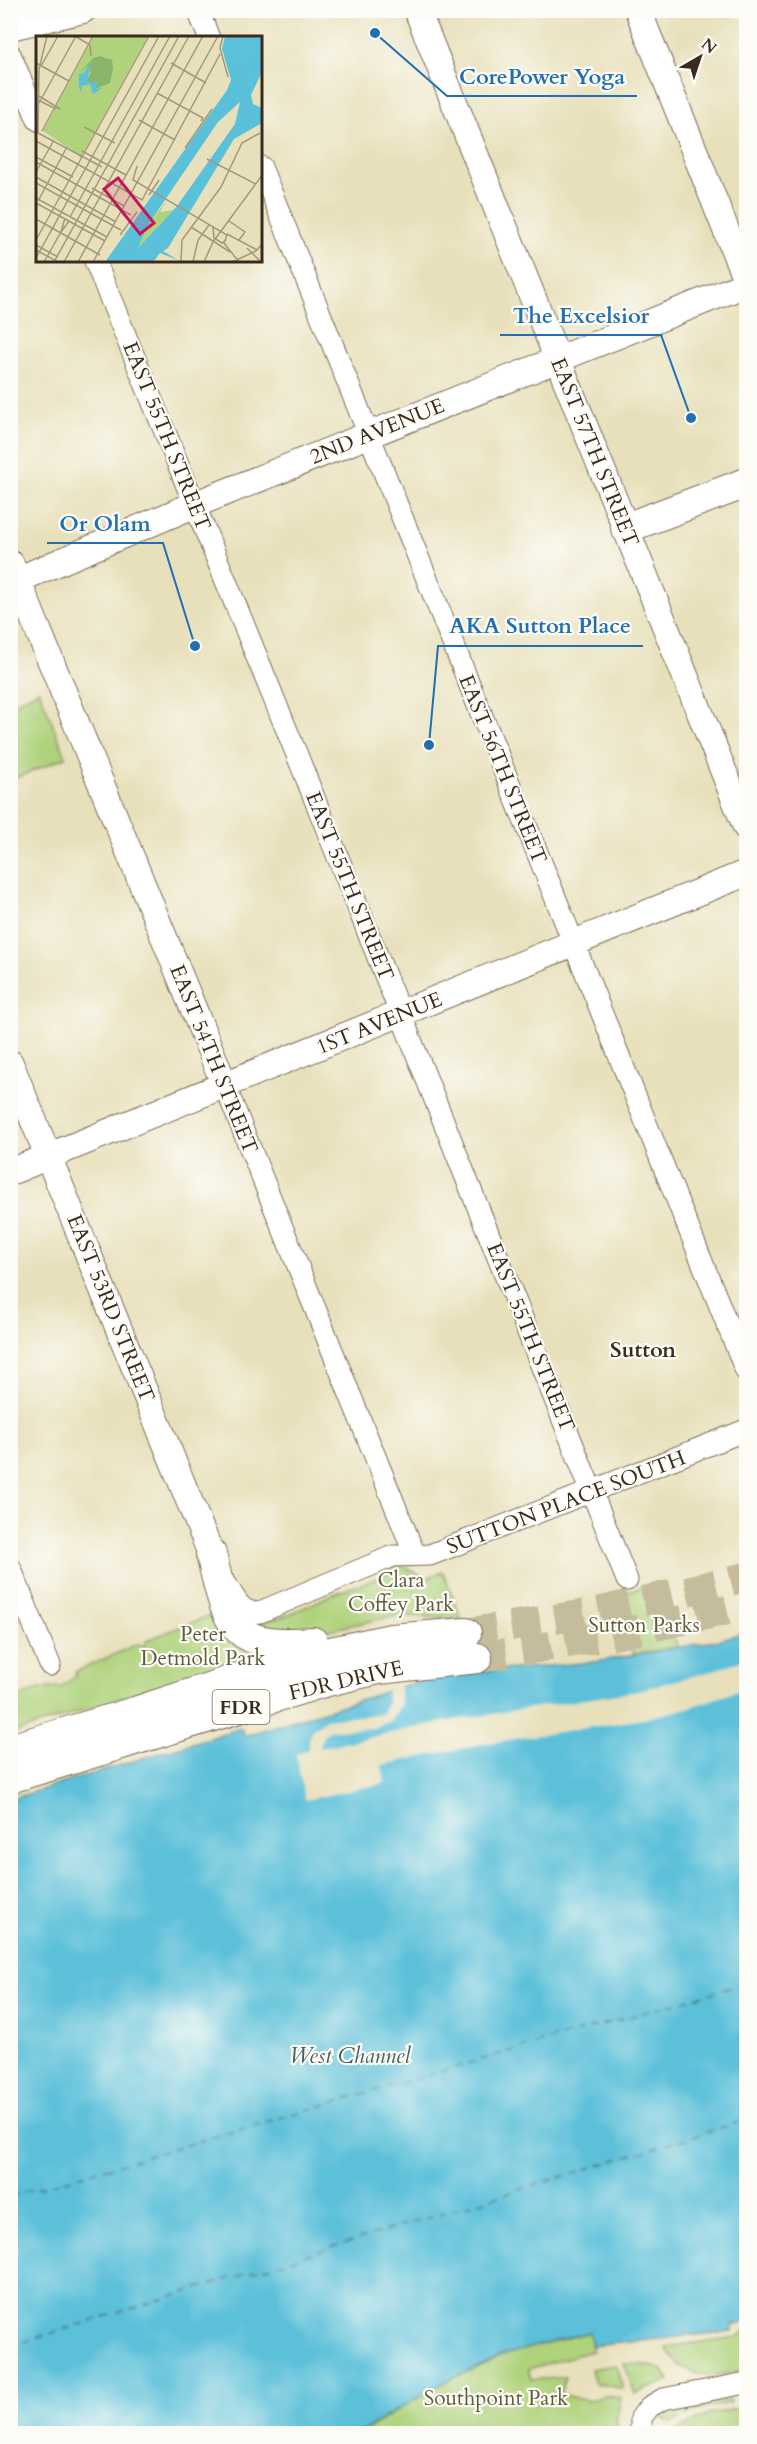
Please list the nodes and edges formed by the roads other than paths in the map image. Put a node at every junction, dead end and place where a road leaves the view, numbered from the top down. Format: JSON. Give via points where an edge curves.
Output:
{"nodes":[{"id":1,"x":34,"y":10,"type":"edge"},
{"id":2,"x":83,"y":10,"type":"edge"},
{"id":3,"x":198,"y":10,"type":"edge"},
{"id":4,"x":417,"y":10,"type":"edge"},
{"id":5,"x":638,"y":10,"type":"edge"},
{"id":6,"x":10,"y":25,"type":"edge"},
{"id":7,"x":208,"y":36,"type":"edge"},
{"id":8,"x":10,"y":54,"type":"edge"},
{"id":9,"x":36,"y":115,"type":"edge"},
{"id":10,"x":262,"y":169,"type":"edge"},
{"id":11,"x":96,"y":262,"type":"edge"},
{"id":12,"x":747,"y":282,"type":"edge"},
{"id":13,"x":557,"y":358,"type":"junction"},
{"id":14,"x":369,"y":434,"type":"junction"},
{"id":15,"x":747,"y":483,"type":"edge"},
{"id":16,"x":196,"y":504,"type":"junction"},
{"id":17,"x":626,"y":528,"type":"junction"},
{"id":18,"x":13,"y":575,"type":"edge"},
{"id":19,"x":747,"y":827,"type":"edge"},
{"id":20,"x":747,"y":873,"type":"edge"},
{"id":21,"x":574,"y":944,"type":"junction"},
{"id":22,"x":401,"y":1014,"type":"junction"},
{"id":23,"x":10,"y":1063,"type":"edge"},
{"id":24,"x":225,"y":1086,"type":"junction"},
{"id":25,"x":49,"y":1157,"type":"junction"},
{"id":26,"x":10,"y":1172,"type":"edge"},
{"id":27,"x":747,"y":1371,"type":"edge"},
{"id":28,"x":747,"y":1430,"type":"edge"},
{"id":29,"x":592,"y":1493,"type":"junction"},
{"id":30,"x":211,"y":1554,"type":"junction"},
{"id":31,"x":415,"y":1555,"type":"junction"},
{"id":32,"x":10,"y":1567,"type":"edge"},
{"id":33,"x":627,"y":1580,"type":"dead end"},
{"id":34,"x":373,"y":1643,"type":"junction"},
{"id":35,"x":50,"y":1665,"type":"dead end"},
{"id":36,"x":10,"y":1749,"type":"edge"},
{"id":37,"x":10,"y":1778,"type":"edge"},
{"id":38,"x":747,"y":2383,"type":"edge"},
{"id":39,"x":641,"y":2433,"type":"edge"}],
"edges":[{"from":1,"to":6,"type":"main road"},
{"from":2,"to":6,"type":"main road"},
{"from":3,"to":7,"type":"street"},
{"from":4,"to":13,"type":"main road","name":"EAST 57TH STREET"},
{"from":5,"to":12,"type":"main road"},
{"from":8,"to":9,"type":"street"},
{"from":10,"to":14,"type":"street","name":"EAST 56TH STREET"},
{"from":11,"to":16,"type":"street","name":"EAST 55TH STREET"},
{"from":12,"to":13,"type":"main road","name":"2ND AVENUE"},
{"from":13,"to":14,"type":"main road","name":"2ND AVENUE"},
{"from":13,"to":17,"type":"main road","name":"EAST 57TH STREET"},
{"from":14,"to":16,"type":"main road","name":"2ND AVENUE"},
{"from":14,"to":21,"type":"street","name":"EAST 56TH STREET"},
{"from":15,"to":17,"type":"highway"},
{"from":16,"to":18,"type":"main road","name":"2ND AVENUE"},
{"from":16,"to":22,"type":"street","name":"EAST 55TH STREET"},
{"from":17,"to":19,"type":"main road","name":"EAST 57TH STREET"},
{"from":18,"to":24,"type":"main road","name":"EAST 54TH STREET"},
{"from":20,"to":21,"type":"main road","name":"1ST AVENUE"},
{"from":21,"to":22,"type":"main road","name":"1ST AVENUE"},
{"from":21,"to":27,"type":"street","name":"EAST 56TH STREET"},
{"from":22,"to":24,"type":"main road","name":"1ST AVENUE"},
{"from":22,"to":29,"type":"street","name":"EAST 55TH STREET"},
{"from":23,"to":25,"type":"main road","name":"EAST 53RD STREET"},
{"from":24,"to":25,"type":"main road","name":"1ST AVENUE"},
{"from":24,"to":31,"type":"street","name":"EAST 54TH STREET"},
{"from":25,"to":26,"type":"main road","name":"1ST AVENUE"},
{"from":25,"to":30,"type":"main road","name":"EAST 53RD STREET"},
{"from":28,"to":29,"type":"street","name":"SUTTON PLACE SOUTH"},
{"from":29,"to":31,"type":"street","name":"SUTTON PLACE SOUTH","via":[[430,1555]]},
{"from":29,"to":33,"type":"street","name":"EAST 55TH STREET"},
{"from":30,"to":31,"type":"street","name":"SUTTON PLACE SOUTH","via":[[238,1602],[252,1613],[393,1556]]},
{"from":30,"to":34,"type":"highway","via":[[227,1611],[247,1636],[275,1644]]},
{"from":32,"to":35,"type":"street"},
{"from":34,"to":36,"type":"highway","name":"FDR DRIVE","number":"FDR","via":[[294,1660]]},
{"from":34,"to":37,"type":"highway","name":"FDR DRIVE","number":"FDR","via":[[471,1645],[324,1682]]},
{"from":38,"to":39,"type":"street","via":[[658,2401],[640,2418]]}]}
